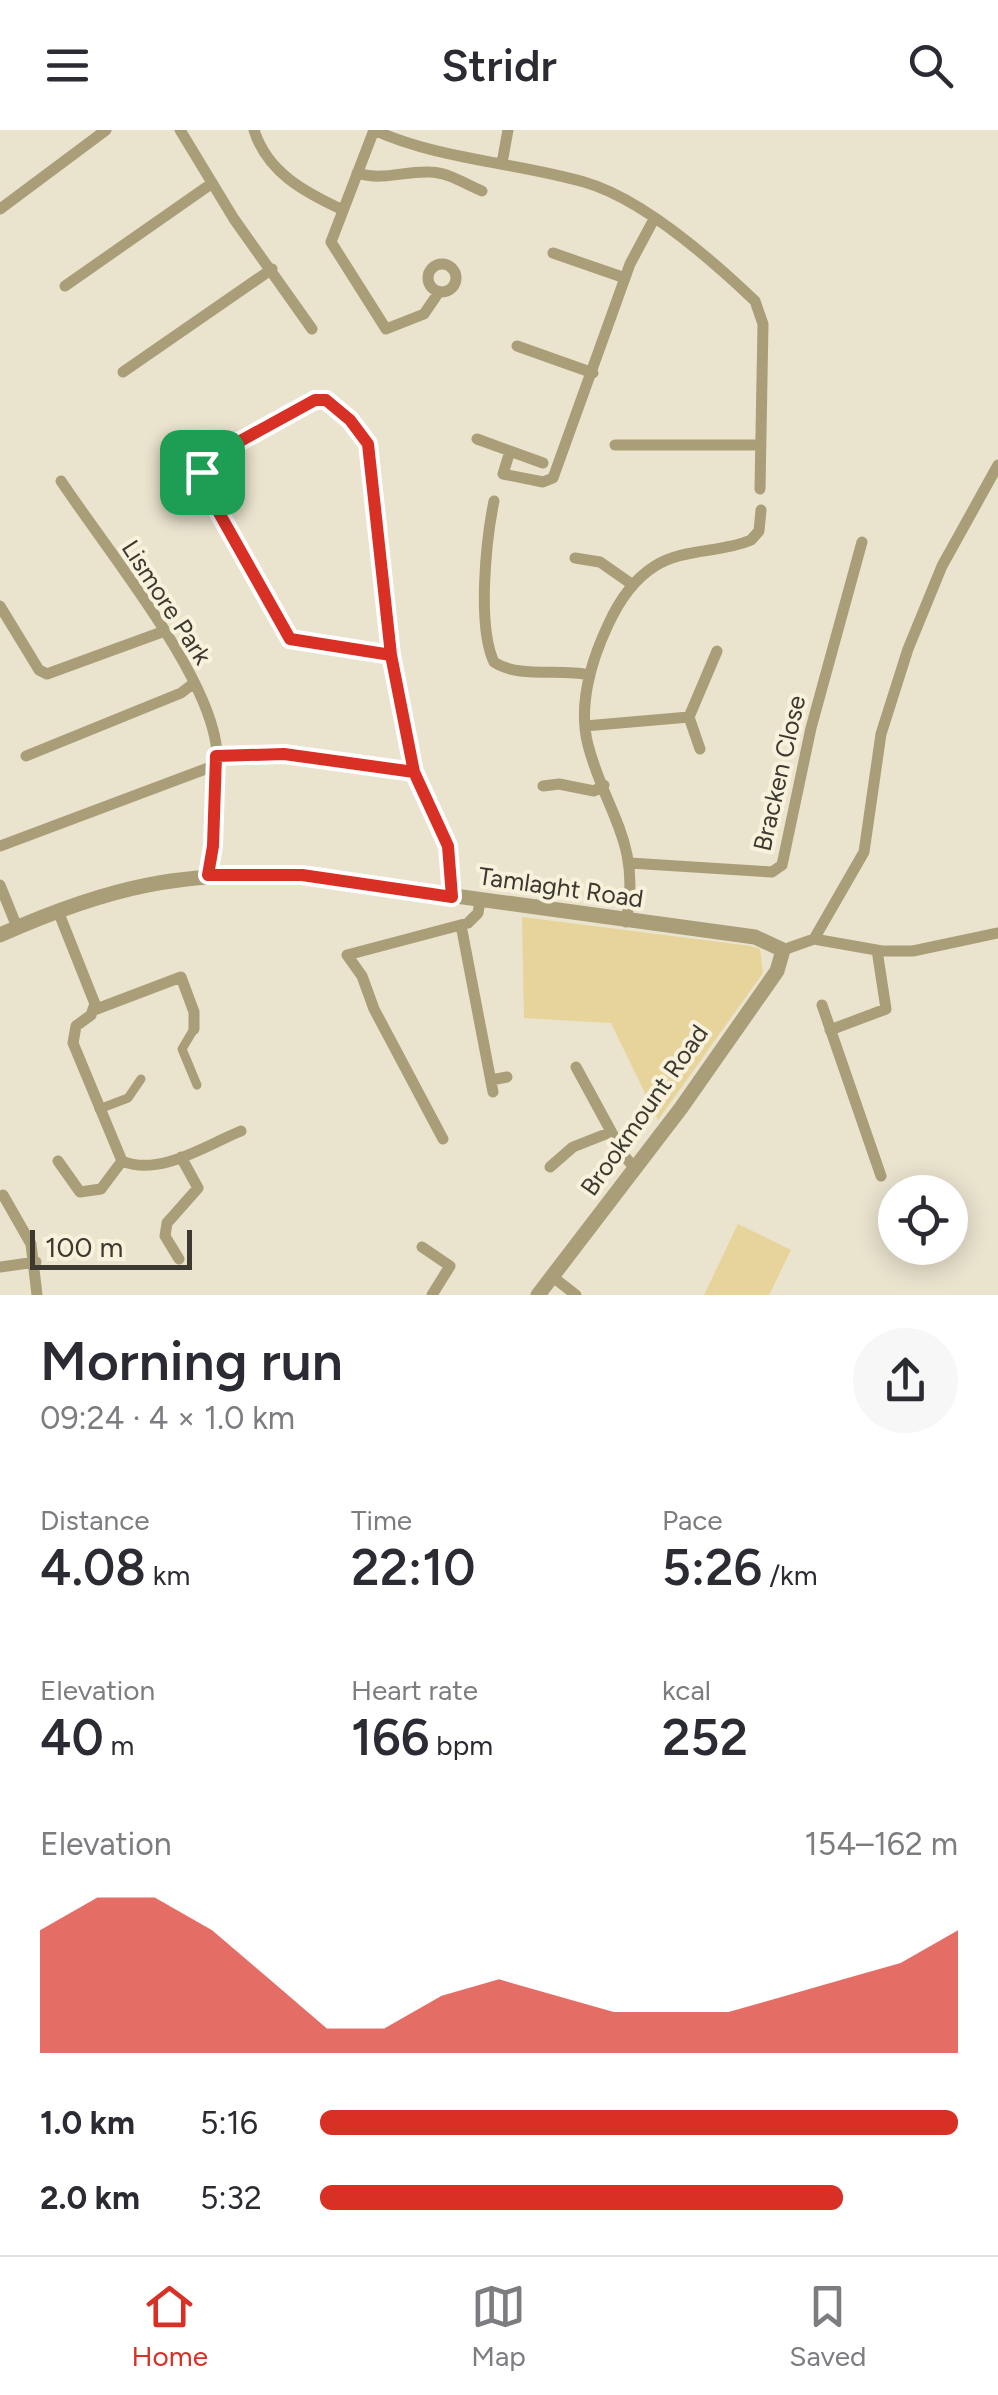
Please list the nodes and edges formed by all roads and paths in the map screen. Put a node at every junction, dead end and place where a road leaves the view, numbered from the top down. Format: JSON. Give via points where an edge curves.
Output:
{"nodes":[{"id":1,"x":106,"y":130,"type":"edge"},
{"id":2,"x":180,"y":130,"type":"edge"},
{"id":3,"x":271,"y":130,"type":"edge"},
{"id":4,"x":374,"y":130,"type":"edge"},
{"id":5,"x":508,"y":130,"type":"edge"},
{"id":6,"x":255,"y":132,"type":"edge"},
{"id":7,"x":502,"y":163,"type":"junction"},
{"id":8,"x":357,"y":173,"type":"junction"},
{"id":9,"x":212,"y":184,"type":"junction"},
{"id":10,"x":482,"y":191,"type":"dead end"},
{"id":11,"x":0,"y":209,"type":"edge"},
{"id":12,"x":343,"y":210,"type":"junction"},
{"id":13,"x":654,"y":219,"type":"junction"},
{"id":14,"x":553,"y":253,"type":"dead end"},
{"id":15,"x":272,"y":269,"type":"junction"},
{"id":16,"x":625,"y":278,"type":"junction"},
{"id":17,"x":66,"y":286,"type":"dead end"},
{"id":18,"x":439,"y":292,"type":"dead end"},
{"id":19,"x":312,"y":330,"type":"dead end"},
{"id":20,"x":517,"y":346,"type":"dead end"},
{"id":21,"x":124,"y":372,"type":"dead end"},
{"id":22,"x":593,"y":373,"type":"junction"},
{"id":23,"x":476,"y":440,"type":"dead end"},
{"id":24,"x":615,"y":445,"type":"dead end"},
{"id":25,"x":761,"y":445,"type":"junction"},
{"id":26,"x":510,"y":451,"type":"junction"},
{"id":27,"x":543,"y":463,"type":"dead end"},
{"id":28,"x":998,"y":465,"type":"edge"},
{"id":29,"x":61,"y":481,"type":"dead end"},
{"id":30,"x":760,"y":489,"type":"dead end"},
{"id":31,"x":494,"y":501,"type":"dead end"},
{"id":32,"x":761,"y":510,"type":"dead end"},
{"id":33,"x":862,"y":542,"type":"dead end"},
{"id":34,"x":575,"y":558,"type":"dead end"},
{"id":35,"x":633,"y":585,"type":"junction"},
{"id":36,"x":0,"y":606,"type":"edge"},
{"id":37,"x":162,"y":632,"type":"junction"},
{"id":38,"x":718,"y":651,"type":"dead end"},
{"id":39,"x":391,"y":655,"type":"junction"},
{"id":40,"x":590,"y":675,"type":"junction"},
{"id":41,"x":194,"y":684,"type":"junction"},
{"id":42,"x":689,"y":716,"type":"junction"},
{"id":43,"x":586,"y":726,"type":"junction"},
{"id":44,"x":700,"y":749,"type":"dead end"},
{"id":45,"x":26,"y":756,"type":"dead end"},
{"id":46,"x":216,"y":761,"type":"junction"},
{"id":47,"x":414,"y":772,"type":"junction"},
{"id":48,"x":542,"y":786,"type":"dead end"},
{"id":49,"x":604,"y":786,"type":"junction"},
{"id":50,"x":0,"y":846,"type":"edge"},
{"id":51,"x":630,"y":864,"type":"junction"},
{"id":52,"x":208,"y":875,"type":"junction"},
{"id":53,"x":0,"y":884,"type":"edge"},
{"id":54,"x":452,"y":897,"type":"junction"},
{"id":55,"x":480,"y":901,"type":"junction"},
{"id":56,"x":58,"y":911,"type":"junction"},
{"id":57,"x":626,"y":922,"type":"junction"},
{"id":58,"x":462,"y":925,"type":"junction"},
{"id":59,"x":17,"y":927,"type":"junction"},
{"id":60,"x":998,"y":933,"type":"edge"},
{"id":61,"x":0,"y":935,"type":"edge"},
{"id":62,"x":814,"y":939,"type":"junction"},
{"id":63,"x":783,"y":950,"type":"junction"},
{"id":64,"x":877,"y":950,"type":"junction"},
{"id":65,"x":822,"y":1005,"type":"dead end"},
{"id":66,"x":94,"y":1010,"type":"junction"},
{"id":67,"x":194,"y":1029,"type":"joint"},
{"id":68,"x":830,"y":1030,"type":"junction"},
{"id":69,"x":576,"y":1067,"type":"dead end"},
{"id":70,"x":507,"y":1077,"type":"dead end"},
{"id":71,"x":141,"y":1078,"type":"dead end"},
{"id":72,"x":197,"y":1085,"type":"dead end"},
{"id":73,"x":99,"y":1109,"type":"junction"},
{"id":74,"x":241,"y":1131,"type":"dead end"},
{"id":75,"x":611,"y":1132,"type":"junction"},
{"id":76,"x":443,"y":1139,"type":"dead end"},
{"id":77,"x":180,"y":1157,"type":"junction"},
{"id":78,"x":58,"y":1162,"type":"dead end"},
{"id":79,"x":122,"y":1162,"type":"junction"},
{"id":80,"x":550,"y":1168,"type":"dead end"},
{"id":81,"x":635,"y":1168,"type":"junction"},
{"id":82,"x":882,"y":1175,"type":"edge"},
{"id":83,"x":3,"y":1195,"type":"dead end"},
{"id":84,"x":422,"y":1247,"type":"dead end"},
{"id":85,"x":179,"y":1260,"type":"dead end"},
{"id":86,"x":36,"y":1262,"type":"junction"},
{"id":87,"x":0,"y":1267,"type":"edge"},
{"id":88,"x":553,"y":1277,"type":"junction"},
{"id":89,"x":37,"y":1295,"type":"edge"},
{"id":90,"x":432,"y":1295,"type":"edge"},
{"id":91,"x":538,"y":1295,"type":"edge"},
{"id":92,"x":576,"y":1295,"type":"edge"}],
"edges":[{"from":1,"to":11,"type":"street"},
{"from":2,"to":9,"type":"street"},
{"from":3,"to":6,"type":"street"},
{"from":4,"to":7,"type":"street"},
{"from":4,"to":8,"type":"street"},
{"from":5,"to":7,"type":"street"},
{"from":6,"to":12,"type":"street","via":[[262,156],[297,186]]},
{"from":7,"to":13,"type":"street","via":[[588,183]]},
{"from":8,"to":10,"type":"street","via":[[445,174]]},
{"from":8,"to":12,"type":"street"},
{"from":9,"to":15,"type":"street"},
{"from":9,"to":17,"type":"street"},
{"from":12,"to":18,"type":"street","via":[[331,242],[386,329],[424,314]]},
{"from":13,"to":16,"type":"street"},
{"from":13,"to":25,"type":"street","via":[[755,301],[763,324]]},
{"from":14,"to":16,"type":"street"},
{"from":15,"to":19,"type":"street"},
{"from":15,"to":21,"type":"street"},
{"from":16,"to":22,"type":"street"},
{"from":20,"to":22,"type":"street"},
{"from":22,"to":26,"type":"street","via":[[553,478],[503,474]]},
{"from":23,"to":26,"type":"street"},
{"from":24,"to":25,"type":"street"},
{"from":25,"to":30,"type":"street"},
{"from":26,"to":27,"type":"street"},
{"from":28,"to":62,"type":"street","via":[[942,566],[908,648],[882,734],[864,852]]},
{"from":29,"to":37,"type":"street","name":"Lismore Park"},
{"from":31,"to":40,"type":"street","via":[[487,638],[494,662],[512,671]]},
{"from":32,"to":35,"type":"street","via":[[759,532],[751,540],[673,557]]},
{"from":33,"to":51,"type":"street","name":"Bracken Close","via":[[782,865],[772,872]]},
{"from":34,"to":35,"type":"street","via":[[600,562]]},
{"from":35,"to":40,"type":"street","via":[[614,613]]},
{"from":36,"to":37,"type":"street","via":[[47,674]]},
{"from":37,"to":41,"type":"street","name":"Lismore Park"},
{"from":38,"to":42,"type":"street"},
{"from":39,"to":39,"type":"street","via":[[368,444],[350,420],[326,400],[315,400],[205,462],[202,480],[290,639]]},
{"from":39,"to":47,"type":"street"},
{"from":40,"to":43,"type":"street"},
{"from":41,"to":45,"type":"street"},
{"from":41,"to":46,"type":"street","name":"Lismore Park","via":[[214,730]]},
{"from":42,"to":43,"type":"street"},
{"from":42,"to":44,"type":"street"},
{"from":43,"to":49,"type":"street"},
{"from":46,"to":47,"type":"street","via":[[284,754]]},
{"from":46,"to":50,"type":"street"},
{"from":46,"to":52,"type":"street","name":"Lismore Park"},
{"from":47,"to":54,"type":"street","via":[[448,846]]},
{"from":48,"to":49,"type":"street"},
{"from":49,"to":51,"type":"street"},
{"from":51,"to":57,"type":"street"},
{"from":52,"to":54,"type":"street","name":"Tamlaght Road","via":[[302,875]]},
{"from":52,"to":56,"type":"street","name":"Tamlaght Road","via":[[160,879]]},
{"from":53,"to":59,"type":"street"},
{"from":54,"to":55,"type":"street","name":"Tamlaght Road"},
{"from":55,"to":57,"type":"street","name":"Tamlaght Road"},
{"from":55,"to":58,"type":"street","via":[[474,918]]},
{"from":56,"to":59,"type":"street","name":"Tamlaght Road"},
{"from":56,"to":66,"type":"street"},
{"from":57,"to":63,"type":"street","name":"Tamlaght Road","via":[[755,937]]},
{"from":58,"to":70,"type":"street","via":[[492,1086]]},
{"from":58,"to":76,"type":"street","via":[[347,956]]},
{"from":59,"to":61,"type":"street","name":"Tamlaght Road"},
{"from":60,"to":64,"type":"street","via":[[936,948]]},
{"from":62,"to":63,"type":"street"},
{"from":62,"to":64,"type":"street"},
{"from":63,"to":81,"type":"street","name":"Brookmount Road","via":[[777,970]]},
{"from":64,"to":68,"type":"street","via":[[886,1009]]},
{"from":65,"to":68,"type":"street"},
{"from":66,"to":67,"type":"street","via":[[182,977]]},
{"from":66,"to":73,"type":"street","via":[[76,1026],[73,1042]]},
{"from":67,"to":72,"type":"street","via":[[182,1050]]},
{"from":68,"to":82,"type":"street"},
{"from":69,"to":75,"type":"street"},
{"from":71,"to":73,"type":"street","via":[[128,1098]]},
{"from":73,"to":79,"type":"street"},
{"from":74,"to":77,"type":"street"},
{"from":75,"to":80,"type":"street","via":[[573,1147]]},
{"from":75,"to":81,"type":"street"},
{"from":77,"to":79,"type":"street","via":[[160,1164]]},
{"from":77,"to":85,"type":"street","via":[[198,1188],[167,1223],[164,1236]]},
{"from":78,"to":79,"type":"street","via":[[80,1192],[101,1188]]},
{"from":81,"to":88,"type":"street","name":"Brookmount Road"},
{"from":83,"to":86,"type":"street"},
{"from":84,"to":90,"type":"street","via":[[450,1266]]},
{"from":86,"to":87,"type":"street"},
{"from":86,"to":89,"type":"street"},
{"from":88,"to":91,"type":"street","name":"Brookmount Road"},
{"from":88,"to":92,"type":"street"}]}
